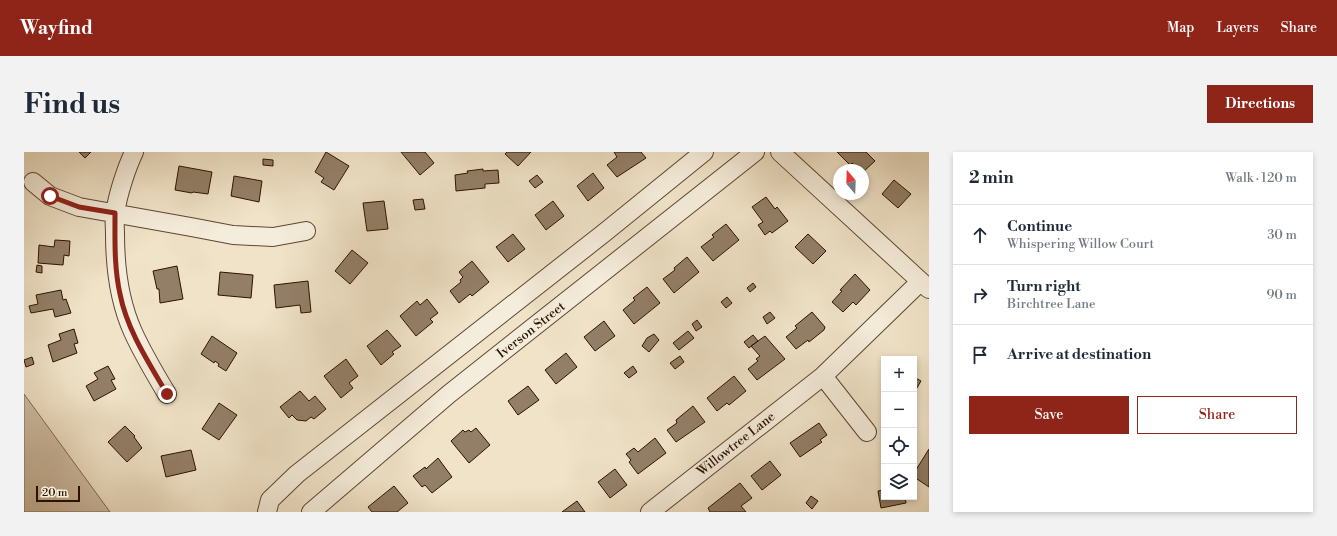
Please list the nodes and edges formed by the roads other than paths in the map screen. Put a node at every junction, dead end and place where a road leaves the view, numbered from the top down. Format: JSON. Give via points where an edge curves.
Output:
{"nodes":[{"id":1,"x":134,"y":152,"type":"edge"},
{"id":2,"x":704,"y":152,"type":"edge"},
{"id":3,"x":756,"y":152,"type":"edge"},
{"id":4,"x":780,"y":152,"type":"edge"},
{"id":5,"x":33,"y":182,"type":"dead end"},
{"id":6,"x":115,"y":213,"type":"junction"},
{"id":7,"x":306,"y":231,"type":"dead end"},
{"id":8,"x":925,"y":285,"type":"edge"},
{"id":9,"x":823,"y":376,"type":"junction"},
{"id":10,"x":167,"y":394,"type":"dead end"},
{"id":11,"x":867,"y":432,"type":"dead end"},
{"id":12,"x":267,"y":512,"type":"edge"},
{"id":13,"x":311,"y":512,"type":"edge"},
{"id":14,"x":650,"y":512,"type":"edge"}],
"edges":[{"from":1,"to":6,"type":"street"},
{"from":2,"to":12,"type":"street","via":[[297,474],[270,500]]},
{"from":3,"to":13,"type":"street","name":"Iverson Street","via":[[449,394]]},
{"from":4,"to":8,"type":"street"},
{"from":5,"to":6,"type":"street","via":[[50,196],[62,201],[79,207]]},
{"from":6,"to":7,"type":"street","via":[[233,234],[272,237]]},
{"from":6,"to":10,"type":"street","via":[[116,268],[123,305],[146,359]]},
{"from":8,"to":9,"type":"street","name":"Willowtree Lane"},
{"from":9,"to":11,"type":"street"},
{"from":9,"to":14,"type":"street","name":"Willowtree Lane"}]}
